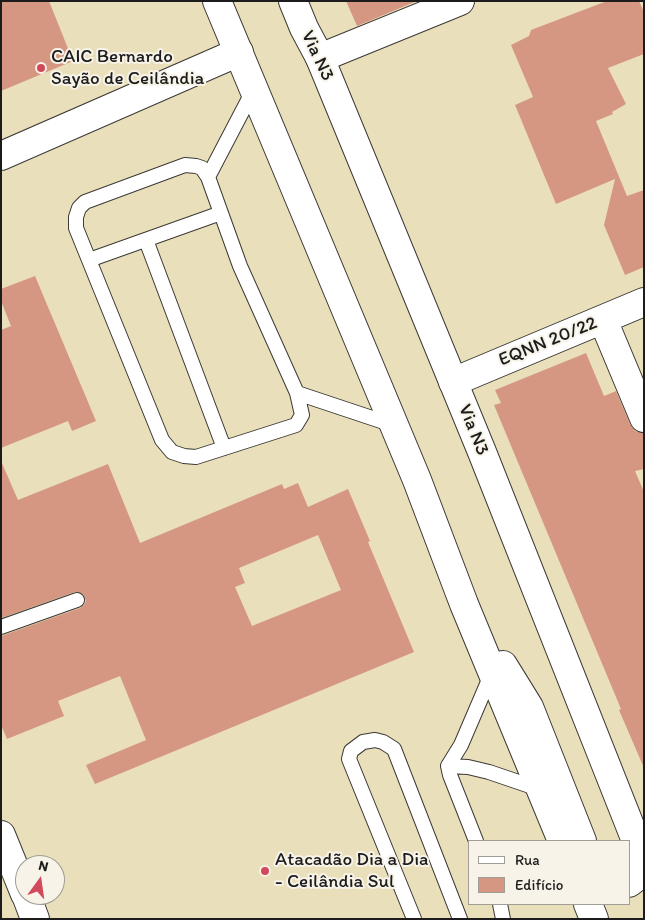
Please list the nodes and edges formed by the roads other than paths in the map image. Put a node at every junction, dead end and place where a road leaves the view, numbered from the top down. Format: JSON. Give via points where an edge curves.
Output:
{"nodes":[{"id":1,"x":217,"y":1,"type":"edge"},
{"id":2,"x":288,"y":1,"type":"edge"},
{"id":3,"x":293,"y":1,"type":"edge"},
{"id":4,"x":460,"y":1,"type":"edge"},
{"id":5,"x":304,"y":28,"type":"junction"},
{"id":6,"x":239,"y":52,"type":"junction"},
{"id":7,"x":320,"y":58,"type":"junction"},
{"id":8,"x":254,"y":89,"type":"junction"},
{"id":9,"x":1,"y":156,"type":"edge"},
{"id":10,"x":208,"y":177,"type":"junction"},
{"id":11,"x":221,"y":213,"type":"junction"},
{"id":12,"x":146,"y":240,"type":"junction"},
{"id":13,"x":90,"y":260,"type":"junction"},
{"id":14,"x":644,"y":302,"type":"edge"},
{"id":15,"x":603,"y":320,"type":"junction"},
{"id":16,"x":453,"y":382,"type":"junction"},
{"id":17,"x":296,"y":393,"type":"junction"},
{"id":18,"x":644,"y":418,"type":"edge"},
{"id":19,"x":394,"y":425,"type":"junction"},
{"id":20,"x":224,"y":448,"type":"junction"},
{"id":21,"x":77,"y":600,"type":"dead end"},
{"id":22,"x":464,"y":604,"type":"junction"},
{"id":23,"x":1,"y":627,"type":"edge"},
{"id":24,"x":492,"y":673,"type":"junction"},
{"id":25,"x":448,"y":766,"type":"junction"},
{"id":26,"x":540,"y":789,"type":"junction"},
{"id":27,"x":1,"y":835,"type":"edge"},
{"id":28,"x":476,"y":840,"type":"edge"},
{"id":29,"x":562,"y":840,"type":"edge"},
{"id":30,"x":582,"y":840,"type":"edge"},
{"id":31,"x":643,"y":859,"type":"edge"},
{"id":32,"x":15,"y":869,"type":"edge"},
{"id":33,"x":630,"y":882,"type":"edge"},
{"id":34,"x":29,"y":905,"type":"edge"},
{"id":35,"x":500,"y":905,"type":"edge"},
{"id":36,"x":588,"y":905,"type":"edge"},
{"id":37,"x":35,"y":919,"type":"edge"},
{"id":38,"x":414,"y":919,"type":"edge"},
{"id":39,"x":460,"y":919,"type":"edge"},
{"id":40,"x":503,"y":919,"type":"edge"},
{"id":41,"x":594,"y":919,"type":"edge"}],
"edges":[{"from":1,"to":6,"type":"main road"},
{"from":2,"to":5,"type":"main road"},
{"from":3,"to":5,"type":"main road","name":"Via N3"},
{"from":4,"to":7,"type":"main road"},
{"from":5,"to":7,"type":"main road","name":"Via N3"},
{"from":6,"to":8,"type":"main road"},
{"from":6,"to":9,"type":"main road"},
{"from":7,"to":16,"type":"main road","name":"Via N3"},
{"from":8,"to":10,"type":"lane"},
{"from":8,"to":19,"type":"main road"},
{"from":10,"to":11,"type":"lane"},
{"from":10,"to":13,"type":"lane","via":[[202,168],[185,165],[85,202],[79,208],[76,228]]},
{"from":11,"to":12,"type":"lane"},
{"from":11,"to":17,"type":"lane","via":[[240,266]]},
{"from":12,"to":13,"type":"lane"},
{"from":12,"to":20,"type":"lane"},
{"from":13,"to":20,"type":"lane","via":[[162,440],[172,452],[184,456],[196,457]]},
{"from":14,"to":15,"type":"main road","name":"EQNN 20/22"},
{"from":15,"to":16,"type":"main road","name":"EQNN 20/22"},
{"from":15,"to":18,"type":"main road"},
{"from":16,"to":31,"type":"main road","name":"Via N3"},
{"from":17,"to":19,"type":"lane"},
{"from":17,"to":20,"type":"lane","via":[[302,409],[301,420],[296,425]]},
{"from":19,"to":22,"type":"main road"},
{"from":21,"to":23,"type":"lane"},
{"from":22,"to":24,"type":"main road"},
{"from":22,"to":30,"type":"main road","via":[[529,707]]},
{"from":24,"to":25,"type":"lane","via":[[461,745]]},
{"from":24,"to":26,"type":"main road"},
{"from":25,"to":26,"type":"lane","via":[[489,772]]},
{"from":25,"to":28,"type":"lane"},
{"from":26,"to":29,"type":"main road"},
{"from":27,"to":32,"type":"main road"},
{"from":31,"to":33,"type":"main road","via":[[638,876]]},
{"from":34,"to":37,"type":"main road"},
{"from":35,"to":40,"type":"lane"},
{"from":36,"to":41,"type":"main road"},
{"from":38,"to":39,"type":"lane","via":[[349,759],[351,751],[363,742],[375,740],[394,749]]}]}
